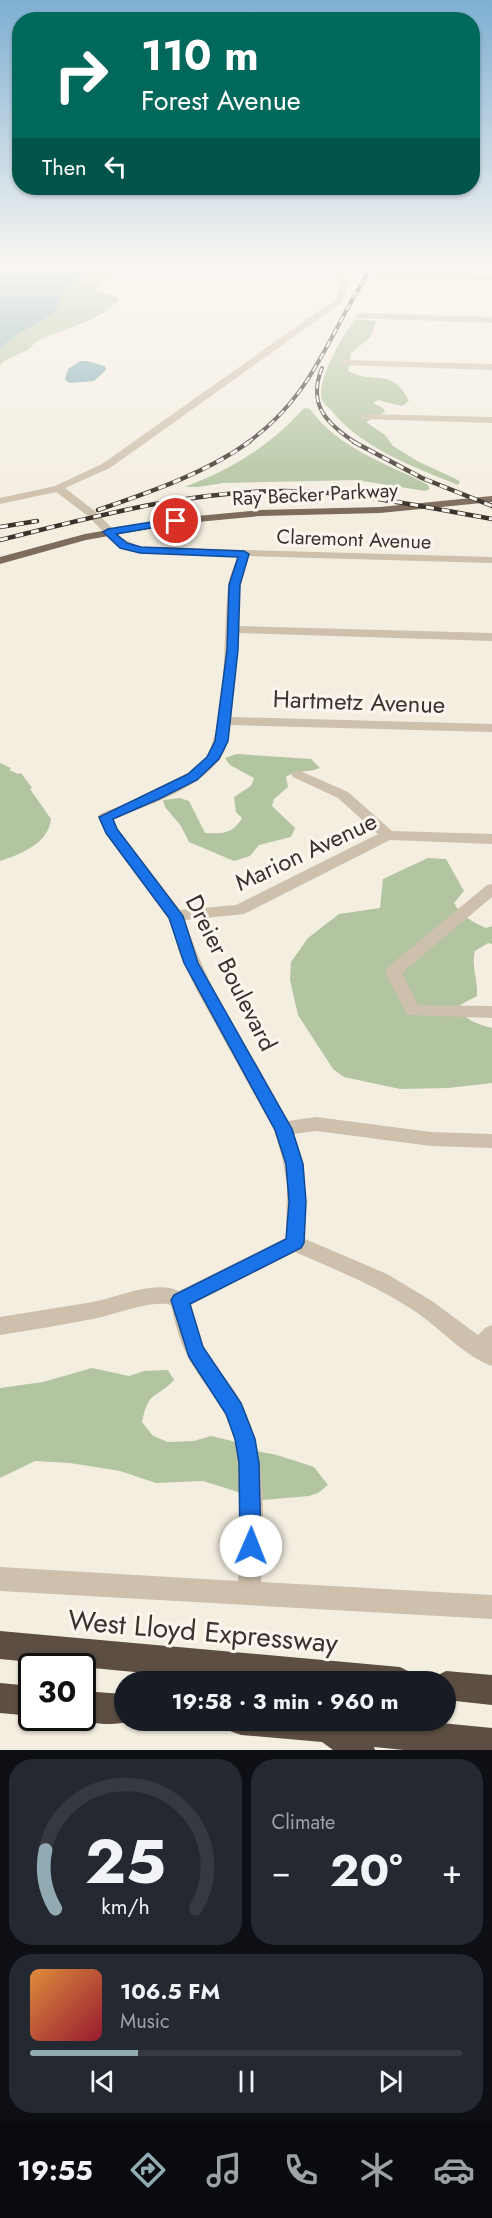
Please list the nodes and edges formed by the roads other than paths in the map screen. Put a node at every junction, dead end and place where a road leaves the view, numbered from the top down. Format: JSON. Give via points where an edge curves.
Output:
{"nodes":[{"id":1,"x":273,"y":348,"type":"edge"},
{"id":2,"x":344,"y":363,"type":"dead end"},
{"id":3,"x":492,"y":367,"type":"edge"},
{"id":4,"x":365,"y":417,"type":"dead end"},
{"id":5,"x":492,"y":420,"type":"edge"},
{"id":6,"x":58,"y":488,"type":"junction"},
{"id":7,"x":492,"y":493,"type":"edge"},
{"id":8,"x":492,"y":499,"type":"edge"},
{"id":9,"x":0,"y":501,"type":"edge"},
{"id":10,"x":105,"y":530,"type":"junction"},
{"id":11,"x":0,"y":554,"type":"edge"},
{"id":12,"x":244,"y":554,"type":"junction"},
{"id":13,"x":492,"y":560,"type":"edge"},
{"id":14,"x":0,"y":561,"type":"edge"},
{"id":15,"x":233,"y":629,"type":"junction"},
{"id":16,"x":492,"y":636,"type":"edge"},
{"id":17,"x":224,"y":721,"type":"junction"},
{"id":18,"x":492,"y":728,"type":"edge"},
{"id":19,"x":298,"y":774,"type":"dead end"},
{"id":20,"x":388,"y":835,"type":"junction"},
{"id":21,"x":492,"y":839,"type":"edge"},
{"id":22,"x":492,"y":889,"type":"edge"},
{"id":23,"x":176,"y":916,"type":"junction"},
{"id":24,"x":492,"y":1012,"type":"edge"},
{"id":25,"x":283,"y":1129,"type":"junction"},
{"id":26,"x":492,"y":1141,"type":"edge"},
{"id":27,"x":295,"y":1243,"type":"junction"},
{"id":28,"x":180,"y":1300,"type":"junction"},
{"id":29,"x":0,"y":1326,"type":"edge"},
{"id":30,"x":488,"y":1346,"type":"edge"},
{"id":31,"x":0,"y":1579,"type":"edge"},
{"id":32,"x":249,"y":1592,"type":"junction"},
{"id":33,"x":492,"y":1607,"type":"edge"},
{"id":34,"x":0,"y":1645,"type":"edge"},
{"id":35,"x":281,"y":1671,"type":"edge"},
{"id":36,"x":456,"y":1687,"type":"edge"},
{"id":37,"x":492,"y":1690,"type":"edge"},
{"id":38,"x":0,"y":1698,"type":"edge"},
{"id":39,"x":18,"y":1700,"type":"edge"},
{"id":40,"x":96,"y":1707,"type":"edge"},
{"id":41,"x":114,"y":1708,"type":"edge"},
{"id":42,"x":331,"y":1731,"type":"edge"},
{"id":43,"x":342,"y":1731,"type":"edge"},
{"id":44,"x":492,"y":1743,"type":"edge"},
{"id":45,"x":360,"y":1750,"type":"edge"}],
"edges":[{"from":1,"to":6,"type":"street","via":[[115,460]]},
{"from":2,"to":3,"type":"street"},
{"from":4,"to":5,"type":"street"},
{"from":6,"to":9,"type":"street"},
{"from":6,"to":10,"type":"street","name":"Claremont Avenue","via":[[94,515]]},
{"from":7,"to":10,"type":"main road","name":"Ray Becker Parkway","via":[[378,504],[215,511],[152,518]]},
{"from":8,"to":10,"type":"main road","name":"Ray Becker Parkway","via":[[380,510],[226,516]]},
{"from":10,"to":11,"type":"main road","name":"Ray Becker Parkway"},
{"from":10,"to":12,"type":"street","name":"Claremont Avenue","via":[[123,545],[140,550]]},
{"from":10,"to":14,"type":"main road","name":"Ray Becker Parkway"},
{"from":12,"to":13,"type":"street","name":"Claremont Avenue"},
{"from":12,"to":15,"type":"street","name":"Dreier Boulevard","via":[[234,585]]},
{"from":15,"to":16,"type":"street"},
{"from":15,"to":17,"type":"street","name":"Dreier Boulevard"},
{"from":17,"to":18,"type":"street","name":"Hartmetz Avenue"},
{"from":17,"to":23,"type":"street","name":"Dreier Boulevard","via":[[218,751],[206,767],[169,790],[105,817]]},
{"from":19,"to":20,"type":"street","via":[[343,795]]},
{"from":20,"to":21,"type":"street","name":"Marion Avenue"},
{"from":20,"to":23,"type":"street","name":"Marion Avenue","via":[[239,910]]},
{"from":22,"to":24,"type":"street","via":[[393,972],[413,1011]]},
{"from":23,"to":25,"type":"street","name":"Dreier Boulevard","via":[[186,952],[204,989]]},
{"from":25,"to":26,"type":"street","via":[[316,1124],[421,1138]]},
{"from":25,"to":27,"type":"street","name":"Dreier Boulevard","via":[[297,1181]]},
{"from":27,"to":28,"type":"street"},
{"from":27,"to":30,"type":"street","via":[[380,1280]]},
{"from":28,"to":29,"type":"street","via":[[168,1295],[143,1298]]},
{"from":28,"to":32,"type":"street","via":[[195,1351],[234,1410],[245,1439],[251,1523]]},
{"from":31,"to":32,"type":"street"},
{"from":32,"to":33,"type":"street"},
{"from":34,"to":35,"type":"highway","name":"West Lloyd Expressway"},
{"from":36,"to":37,"type":"highway"},
{"from":38,"to":39,"type":"highway"},
{"from":40,"to":41,"type":"highway"},
{"from":42,"to":45,"type":"highway"},
{"from":43,"to":44,"type":"highway"}]}
